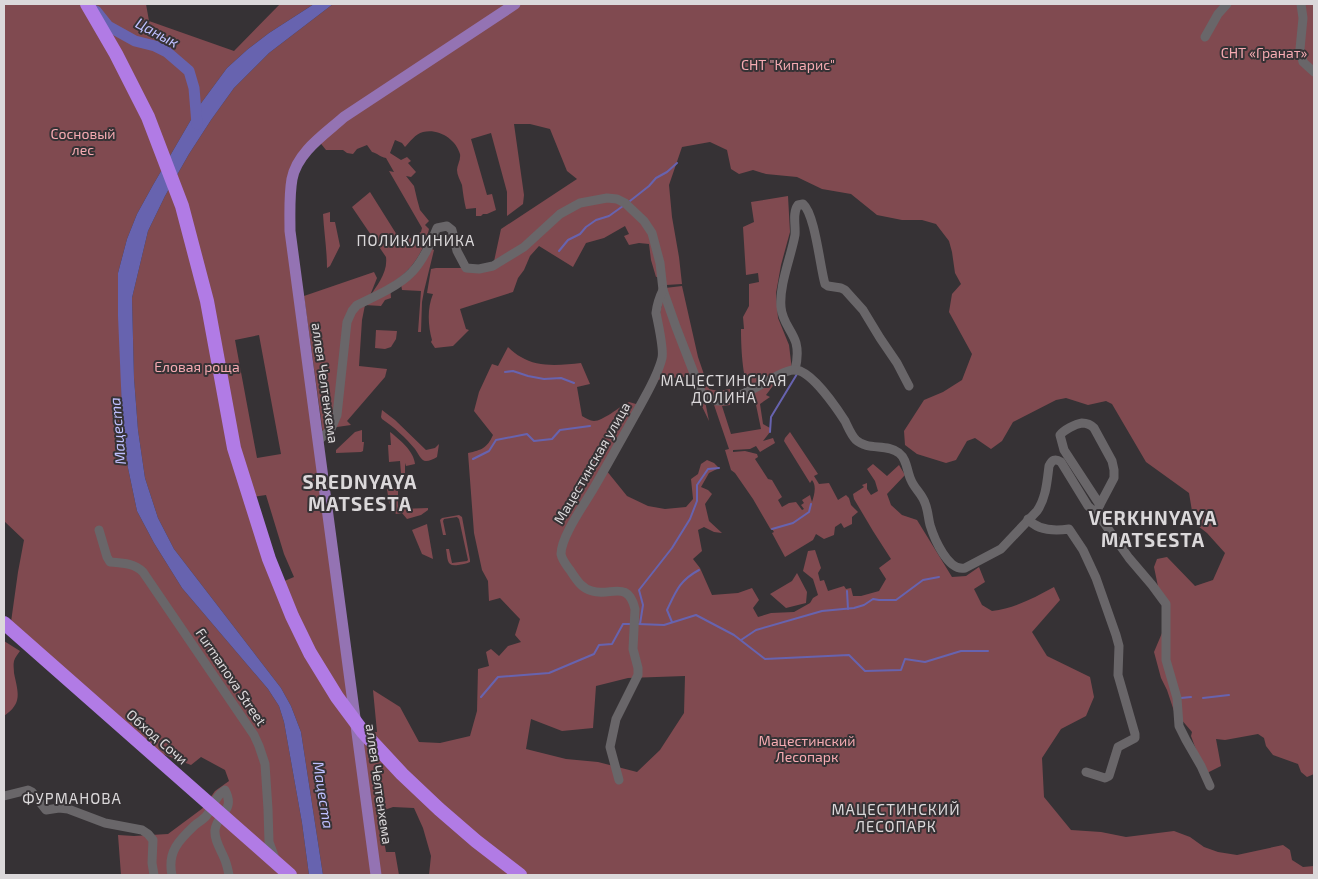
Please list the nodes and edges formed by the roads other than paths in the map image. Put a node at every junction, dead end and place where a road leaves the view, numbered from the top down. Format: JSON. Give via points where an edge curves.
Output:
{"nodes":[{"id":1,"x":87,"y":4,"type":"edge"},
{"id":2,"x":515,"y":4,"type":"edge"},
{"id":3,"x":1227,"y":4,"type":"edge"},
{"id":4,"x":1300,"y":4,"type":"edge"},
{"id":5,"x":1204,"y":37,"type":"dead end"},
{"id":6,"x":1314,"y":72,"type":"edge"},
{"id":7,"x":663,"y":290,"type":"junction"},
{"id":8,"x":794,"y":370,"type":"junction"},
{"id":9,"x":909,"y":386,"type":"dead end"},
{"id":10,"x":318,"y":442,"type":"junction"},
{"id":11,"x":1098,"y":508,"type":"junction"},
{"id":12,"x":1028,"y":519,"type":"junction"},
{"id":13,"x":99,"y":530,"type":"dead end"},
{"id":14,"x":4,"y":623,"type":"edge"},
{"id":15,"x":1086,"y":772,"type":"dead end"},
{"id":16,"x":619,"y":780,"type":"dead end"},
{"id":17,"x":1210,"y":786,"type":"dead end"},
{"id":18,"x":4,"y":796,"type":"edge"},
{"id":19,"x":517,"y":873,"type":"edge"},
{"id":20,"x":154,"y":875,"type":"edge"},
{"id":21,"x":172,"y":875,"type":"edge"},
{"id":22,"x":229,"y":875,"type":"edge"},
{"id":23,"x":281,"y":875,"type":"edge"},
{"id":24,"x":290,"y":875,"type":"edge"},
{"id":25,"x":376,"y":875,"type":"edge"}],
"edges":[{"from":1,"to":19,"type":"highway","via":[[148,118],[182,206],[206,301],[234,448],[269,559],[310,653],[363,732],[402,774]]},
{"from":2,"to":10,"type":"main road","name":"аллея Челтенхема","via":[[344,117],[321,136],[297,166],[292,178],[290,231]]},
{"from":3,"to":5,"type":"street"},
{"from":4,"to":6,"type":"street","via":[[1303,18],[1300,49],[1303,62]]},
{"from":7,"to":8,"type":"street","name":"Мацестинская улица","via":[[697,385],[710,399],[732,398]]},
{"from":7,"to":10,"type":"street","name":"Мацестинская улица","via":[[652,233],[634,210],[618,199],[580,203],[560,214],[524,247],[493,266],[479,270],[466,268],[456,251],[452,230],[448,226],[437,228],[411,273],[357,305],[349,316],[337,415],[331,428]]},
{"from":7,"to":16,"type":"street","name":"Мацестинская улица","via":[[657,301],[656,313],[662,356],[657,371],[616,450],[580,509],[561,554],[581,585],[593,592],[622,591],[634,604],[633,649],[638,675],[616,719],[610,747]]},
{"from":8,"to":9,"type":"street","via":[[796,344],[783,319],[781,297],[795,234],[795,210],[803,204],[812,226],[825,284],[845,290],[863,310]]},
{"from":8,"to":12,"type":"street","via":[[808,375],[830,398],[854,439],[861,444],[899,453],[925,503],[940,549],[951,564],[961,569],[1002,549]]},
{"from":10,"to":25,"type":"main road","name":"аллея Челтенхема"},
{"from":11,"to":11,"type":"street","via":[[1061,441],[1063,431],[1082,423],[1094,428],[1114,465],[1114,478]]},
{"from":11,"to":12,"type":"street","via":[[1088,506],[1057,459],[1049,466],[1043,500]]},
{"from":11,"to":17,"type":"street","via":[[1129,558],[1166,604],[1166,660],[1177,698],[1179,726]]},
{"from":12,"to":15,"type":"street","via":[[1043,529],[1069,529],[1096,578],[1119,646],[1118,675],[1135,738],[1118,748],[1109,776],[1105,778]]},
{"from":13,"to":23,"type":"street","name":"Furmanova Street","via":[[106,557],[110,562],[133,565],[143,572],[254,735],[265,764],[269,842]]},
{"from":14,"to":24,"type":"highway","name":"Обход Сочи"},
{"from":18,"to":20,"type":"street","via":[[28,790],[46,810],[68,809],[105,823],[142,830],[153,840]]},
{"from":21,"to":22,"type":"street","via":[[170,860],[179,842],[207,815],[217,796],[225,790],[227,808],[214,831]]}]}
